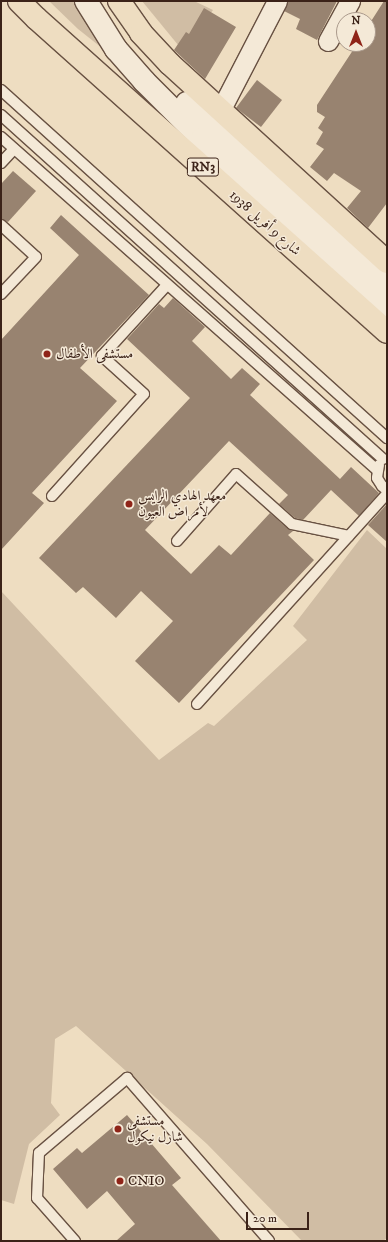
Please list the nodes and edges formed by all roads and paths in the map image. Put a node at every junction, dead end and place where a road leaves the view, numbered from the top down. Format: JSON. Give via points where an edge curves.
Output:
{"nodes":[{"id":1,"x":19,"y":1,"type":"edge"},
{"id":2,"x":86,"y":1,"type":"edge"},
{"id":3,"x":101,"y":1,"type":"edge"},
{"id":4,"x":119,"y":1,"type":"edge"},
{"id":5,"x":277,"y":1,"type":"edge"},
{"id":6,"x":350,"y":1,"type":"edge"},
{"id":7,"x":328,"y":41,"type":"dead end"},
{"id":8,"x":1,"y":90,"type":"edge"},
{"id":9,"x":220,"y":112,"type":"junction"},
{"id":10,"x":1,"y":115,"type":"edge"},
{"id":11,"x":1,"y":137,"type":"edge"},
{"id":12,"x":14,"y":149,"type":"junction"},
{"id":13,"x":1,"y":163,"type":"edge"},
{"id":14,"x":1,"y":225,"type":"edge"},
{"id":15,"x":387,"y":262,"type":"edge"},
{"id":16,"x":167,"y":285,"type":"junction"},
{"id":17,"x":387,"y":286,"type":"edge"},
{"id":18,"x":1,"y":294,"type":"edge"},
{"id":19,"x":387,"y":307,"type":"edge"},
{"id":20,"x":387,"y":332,"type":"edge"},
{"id":21,"x":387,"y":438,"type":"edge"},
{"id":22,"x":385,"y":458,"type":"edge"},
{"id":23,"x":377,"y":470,"type":"junction"},
{"id":24,"x":387,"y":490,"type":"edge"},
{"id":25,"x":387,"y":494,"type":"edge"},
{"id":26,"x":52,"y":496,"type":"dead end"},
{"id":27,"x":349,"y":536,"type":"junction"},
{"id":28,"x":177,"y":541,"type":"dead end"},
{"id":29,"x":197,"y":704,"type":"dead end"},
{"id":30,"x":75,"y":1241,"type":"edge"},
{"id":31,"x":269,"y":1241,"type":"edge"}],
"edges":[{"from":1,"to":20,"type":"main road","name":"شارع 9 أفريل 1938","number":"RN3"},
{"from":2,"to":19,"type":"main road","name":"شارع 9 أفريل 1938","via":[[116,50],[144,81],[202,139]]},
{"from":3,"to":17,"type":"main road","via":[[147,65],[209,125]]},
{"from":4,"to":9,"type":"main road","via":[[155,49]]},
{"from":5,"to":9,"type":"street"},
{"from":6,"to":7,"type":"street"},
{"from":8,"to":21,"type":"lane"},
{"from":9,"to":15,"type":"main road"},
{"from":10,"to":22,"type":"lane"},
{"from":11,"to":12,"type":"lane"},
{"from":12,"to":13,"type":"lane"},
{"from":12,"to":16,"type":"lane"},
{"from":14,"to":18,"type":"lane","via":[[36,257]]},
{"from":16,"to":23,"type":"lane"},
{"from":16,"to":26,"type":"lane","via":[[102,356],[144,394]]},
{"from":22,"to":23,"type":"lane"},
{"from":23,"to":24,"type":"lane","via":[[378,478]]},
{"from":25,"to":27,"type":"lane"},
{"from":27,"to":28,"type":"lane","via":[[292,524],[236,474]]},
{"from":27,"to":29,"type":"lane"},
{"from":30,"to":31,"type":"lane","via":[[36,1198],[39,1153],[127,1078]]}]}
